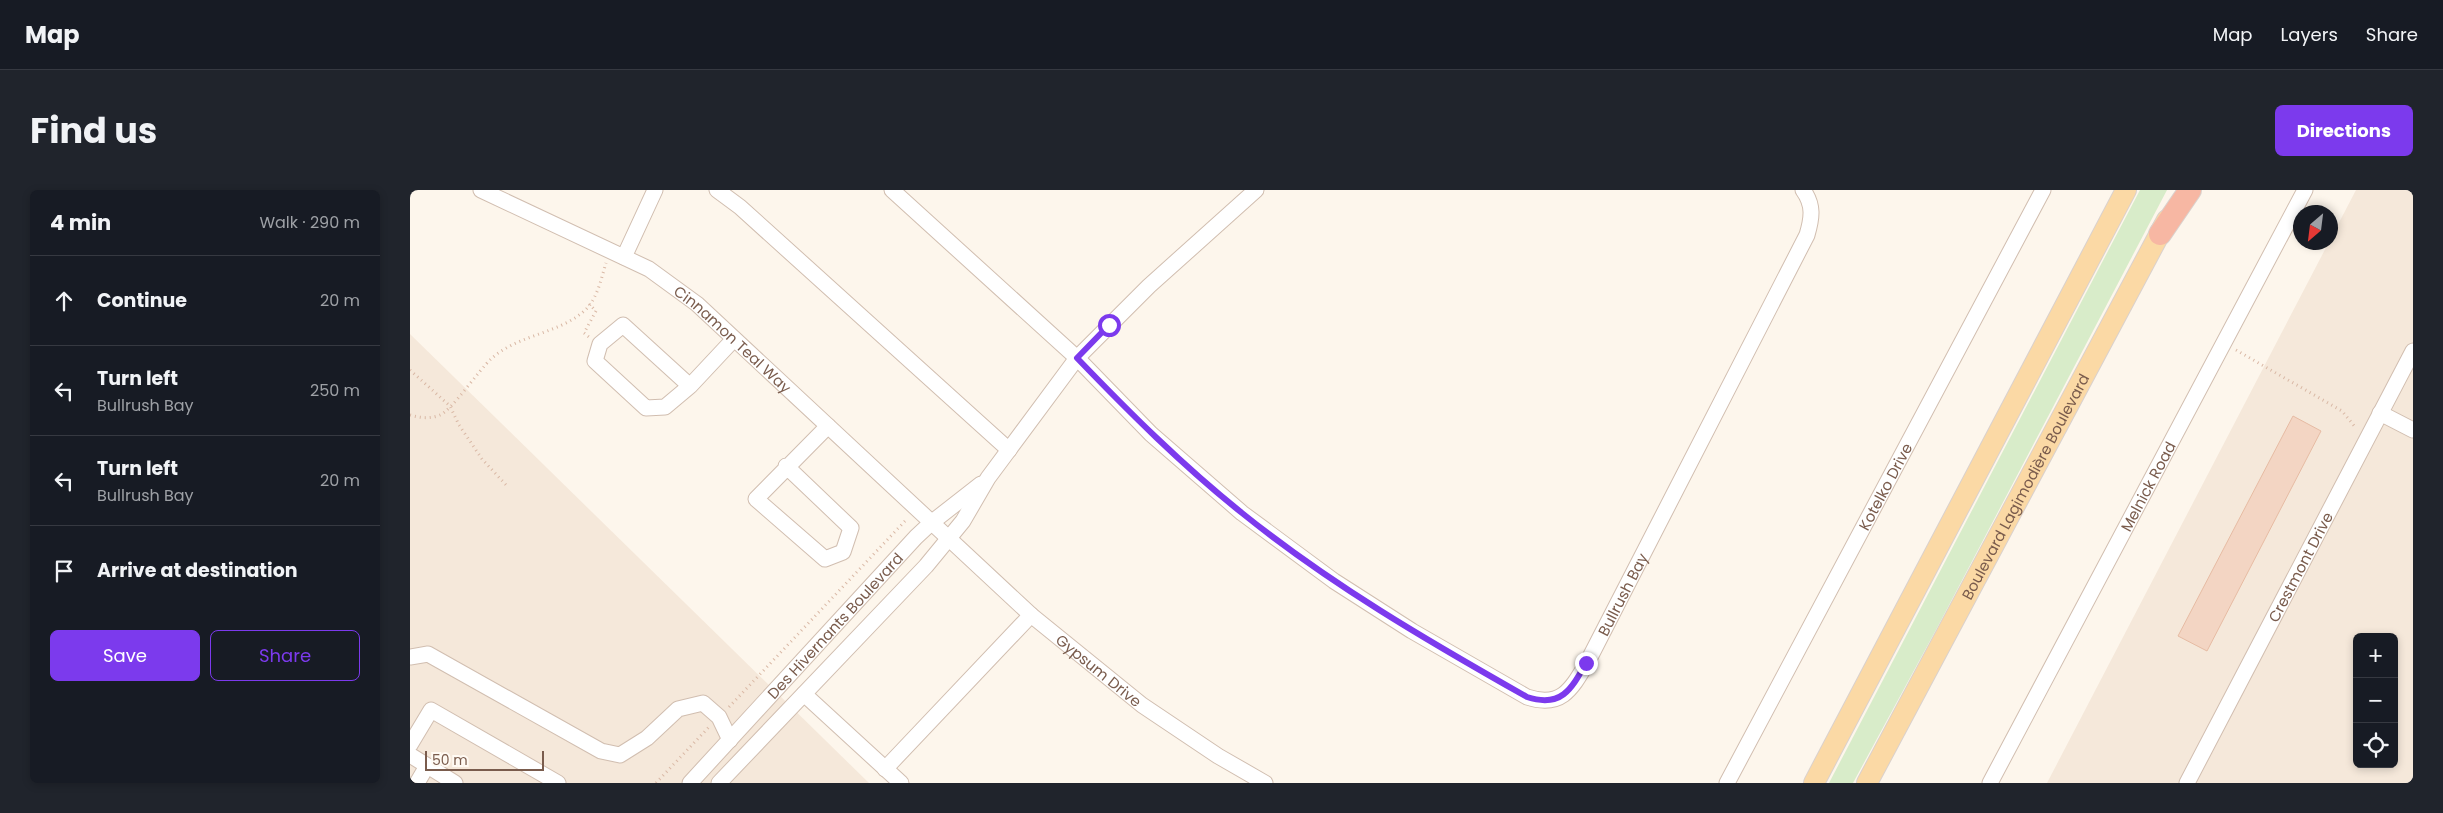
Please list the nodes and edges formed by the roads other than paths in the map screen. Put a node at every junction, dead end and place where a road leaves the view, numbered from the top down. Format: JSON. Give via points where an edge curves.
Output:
{"nodes":[{"id":1,"x":482,"y":190,"type":"edge"},
{"id":2,"x":655,"y":190,"type":"edge"},
{"id":3,"x":717,"y":190,"type":"edge"},
{"id":4,"x":892,"y":190,"type":"edge"},
{"id":5,"x":1256,"y":190,"type":"edge"},
{"id":6,"x":1803,"y":190,"type":"edge"},
{"id":7,"x":2043,"y":190,"type":"edge"},
{"id":8,"x":2126,"y":190,"type":"edge"},
{"id":9,"x":2183,"y":190,"type":"edge"},
{"id":10,"x":2190,"y":190,"type":"edge"},
{"id":11,"x":2304,"y":190,"type":"edge"},
{"id":12,"x":2160,"y":234,"type":"junction"},
{"id":13,"x":624,"y":257,"type":"junction"},
{"id":14,"x":734,"y":339,"type":"junction"},
{"id":15,"x":2413,"y":351,"type":"edge"},
{"id":16,"x":1077,"y":358,"type":"junction"},
{"id":17,"x":690,"y":386,"type":"junction"},
{"id":18,"x":2380,"y":413,"type":"junction"},
{"id":19,"x":828,"y":426,"type":"junction"},
{"id":20,"x":2413,"y":430,"type":"edge"},
{"id":21,"x":1009,"y":450,"type":"junction"},
{"id":22,"x":786,"y":466,"type":"junction"},
{"id":23,"x":988,"y":478,"type":"junction"},
{"id":24,"x":931,"y":523,"type":"junction"},
{"id":25,"x":948,"y":539,"type":"junction"},
{"id":26,"x":1031,"y":615,"type":"junction"},
{"id":27,"x":410,"y":657,"type":"edge"},
{"id":28,"x":804,"y":694,"type":"junction"},
{"id":29,"x":730,"y":740,"type":"junction"},
{"id":30,"x":410,"y":744,"type":"edge"},
{"id":31,"x":410,"y":755,"type":"edge"},
{"id":32,"x":427,"y":766,"type":"junction"},
{"id":33,"x":885,"y":769,"type":"junction"},
{"id":34,"x":417,"y":783,"type":"edge"},
{"id":35,"x":455,"y":783,"type":"edge"},
{"id":36,"x":558,"y":783,"type":"edge"},
{"id":37,"x":690,"y":783,"type":"edge"},
{"id":38,"x":719,"y":783,"type":"edge"},
{"id":39,"x":901,"y":783,"type":"edge"},
{"id":40,"x":1264,"y":783,"type":"edge"},
{"id":41,"x":1727,"y":783,"type":"edge"},
{"id":42,"x":1814,"y":783,"type":"edge"},
{"id":43,"x":1867,"y":783,"type":"edge"},
{"id":44,"x":1990,"y":783,"type":"edge"},
{"id":45,"x":2187,"y":783,"type":"edge"}],
"edges":[{"from":1,"to":13,"type":"street","name":"Cinnamon Teal Way"},
{"from":2,"to":13,"type":"street"},
{"from":3,"to":21,"type":"street","via":[[740,207]]},
{"from":4,"to":16,"type":"street"},
{"from":5,"to":16,"type":"street","name":"Des Hivernants Boulevard","via":[[1149,286]]},
{"from":6,"to":16,"type":"street","name":"Bullrush Bay","via":[[1811,203],[1812,220],[1807,235],[1586,663],[1566,693],[1554,700],[1540,701],[1527,697],[1412,631],[1334,581],[1242,513],[1158,440]]},
{"from":7,"to":41,"type":"street","name":"Kotelko Drive"},
{"from":8,"to":42,"type":"main road"},
{"from":9,"to":12,"type":"main road","name":"Boulevard Lagimodière Boulevard"},
{"from":10,"to":12,"type":"highway"},
{"from":11,"to":44,"type":"street","name":"Melnick Road"},
{"from":12,"to":43,"type":"main road","name":"Boulevard Lagimodière Boulevard"},
{"from":13,"to":14,"type":"street","name":"Cinnamon Teal Way","via":[[669,283]]},
{"from":14,"to":17,"type":"street"},
{"from":14,"to":19,"type":"street","name":"Cinnamon Teal Way"},
{"from":15,"to":18,"type":"street","name":"Crestmont Drive"},
{"from":16,"to":21,"type":"street","name":"Des Hivernants Boulevard"},
{"from":17,"to":17,"type":"street","via":[[665,407],[646,408],[596,361],[600,344],[623,325]]},
{"from":18,"to":20,"type":"street"},
{"from":18,"to":45,"type":"street","name":"Crestmont Drive"},
{"from":19,"to":22,"type":"street"},
{"from":19,"to":24,"type":"street","name":"Cinnamon Teal Way"},
{"from":21,"to":23,"type":"street","name":"Des Hivernants Boulevard"},
{"from":22,"to":22,"type":"street","via":[[756,499],[825,559],[842,552],[851,528]]},
{"from":23,"to":24,"type":"street","name":"Des Hivernants Boulevard"},
{"from":23,"to":25,"type":"street","name":"Des Hivernants Boulevard"},
{"from":24,"to":25,"type":"street","name":"Cinnamon Teal Way"},
{"from":24,"to":29,"type":"street","name":"Des Hivernants Boulevard"},
{"from":25,"to":26,"type":"street","name":"Gypsum Drive"},
{"from":25,"to":28,"type":"street","name":"Des Hivernants Boulevard","via":[[910,584]]},
{"from":26,"to":33,"type":"street"},
{"from":26,"to":40,"type":"street","name":"Gypsum Drive","via":[[1142,705]]},
{"from":27,"to":29,"type":"street","via":[[428,654],[601,751],[620,755],[647,738],[678,709],[703,703],[719,717]]},
{"from":28,"to":33,"type":"street"},
{"from":28,"to":38,"type":"street","name":"Des Hivernants Boulevard"},
{"from":29,"to":37,"type":"street","name":"Des Hivernants Boulevard"},
{"from":30,"to":36,"type":"street","via":[[431,710]]},
{"from":31,"to":32,"type":"street"},
{"from":32,"to":34,"type":"street"},
{"from":32,"to":35,"type":"street"},
{"from":33,"to":39,"type":"street"}]}
